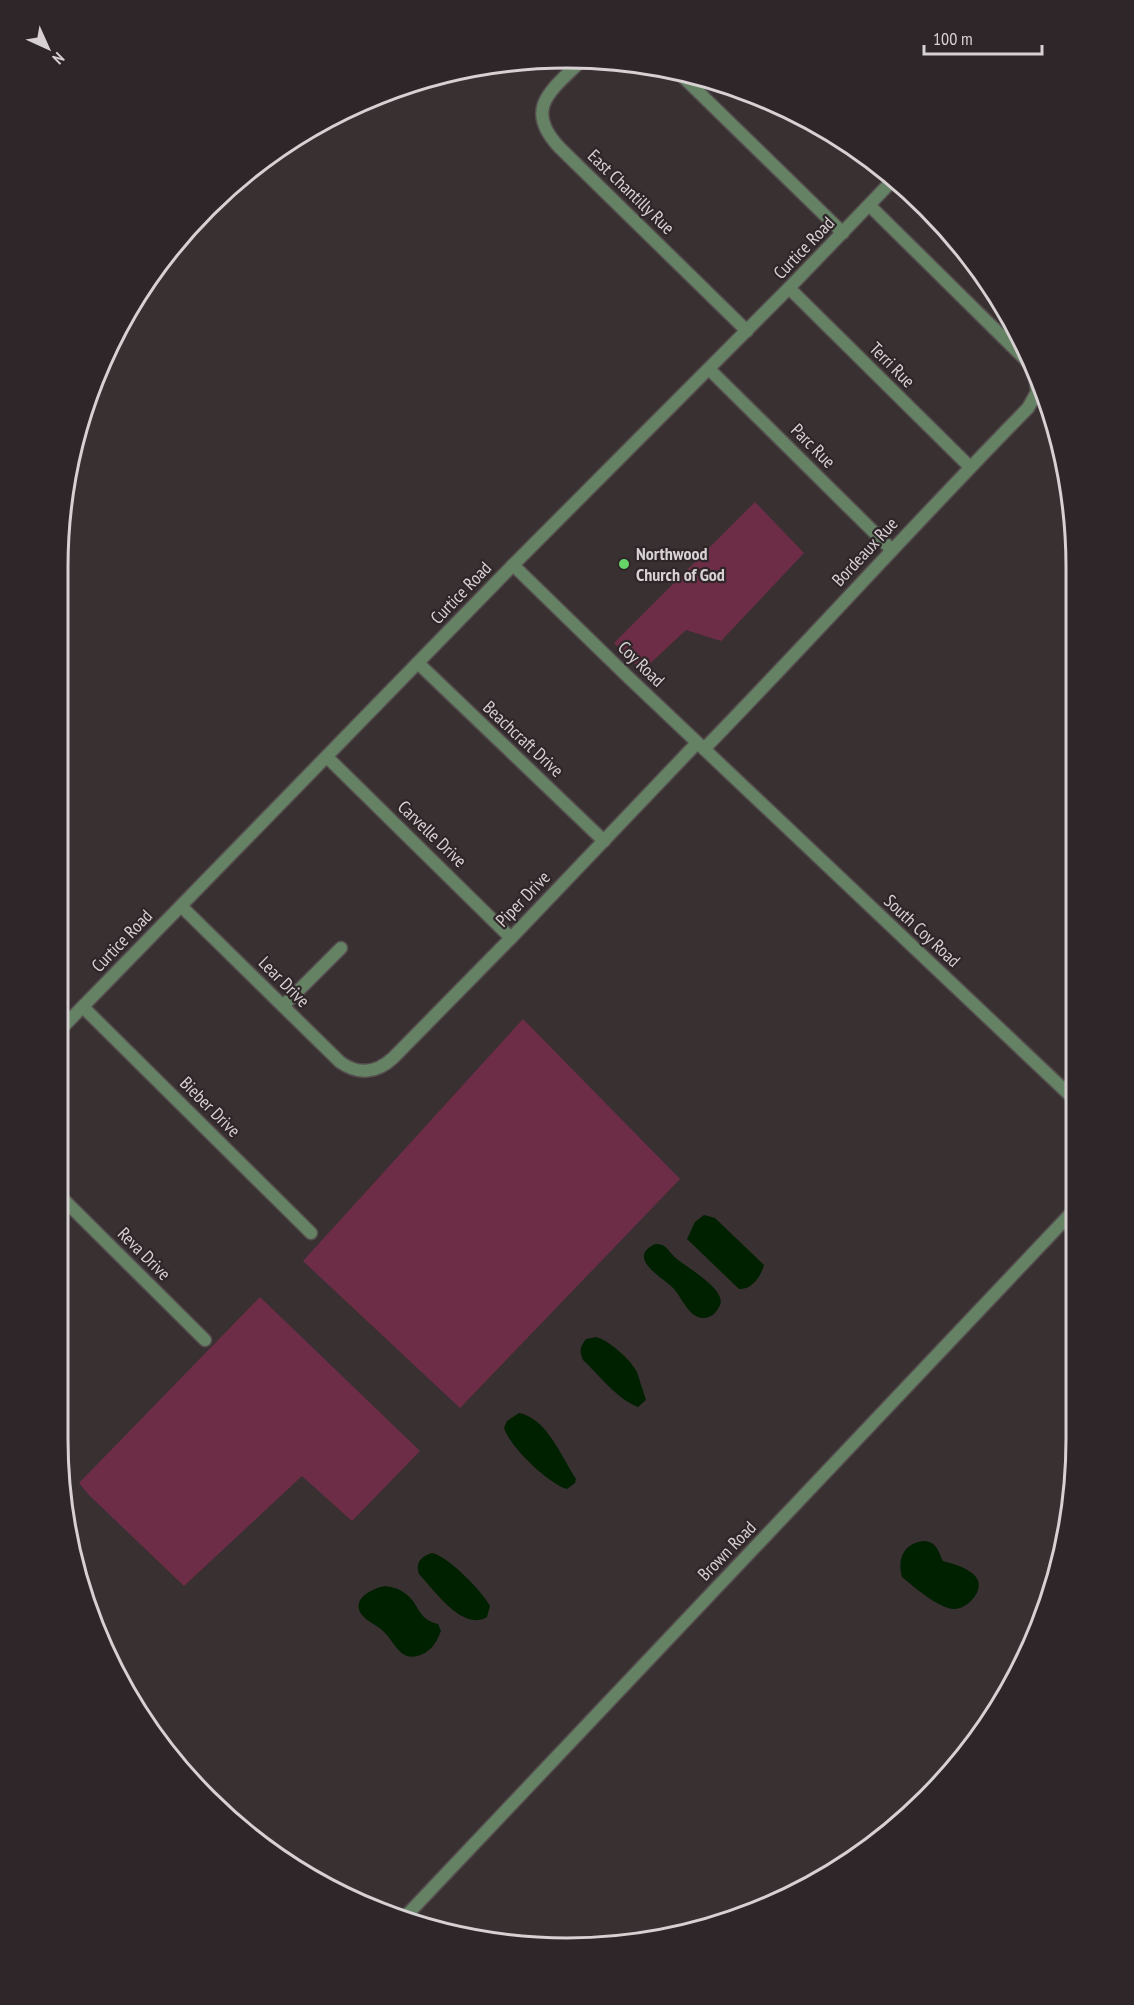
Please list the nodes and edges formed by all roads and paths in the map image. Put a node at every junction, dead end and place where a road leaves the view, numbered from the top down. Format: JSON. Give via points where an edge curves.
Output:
{"nodes":[{"id":1,"x":574,"y":68,"type":"edge"},
{"id":2,"x":690,"y":83,"type":"edge"},
{"id":3,"x":889,"y":185,"type":"edge"},
{"id":4,"x":870,"y":206,"type":"junction"},
{"id":5,"x":843,"y":233,"type":"junction"},
{"id":6,"x":789,"y":288,"type":"junction"},
{"id":7,"x":747,"y":331,"type":"junction"},
{"id":8,"x":1017,"y":351,"type":"edge"},
{"id":9,"x":709,"y":369,"type":"junction"},
{"id":10,"x":1036,"y":395,"type":"edge"},
{"id":11,"x":970,"y":467,"type":"junction"},
{"id":12,"x":891,"y":549,"type":"junction"},
{"id":13,"x":513,"y":565,"type":"junction"},
{"id":14,"x":418,"y":663,"type":"junction"},
{"id":15,"x":700,"y":746,"type":"junction"},
{"id":16,"x":327,"y":757,"type":"junction"},
{"id":17,"x":745,"y":788,"type":"joint"},
{"id":18,"x":604,"y":841,"type":"junction"},
{"id":19,"x":181,"y":906,"type":"junction"},
{"id":20,"x":511,"y":938,"type":"junction"},
{"id":21,"x":341,"y":948,"type":"dead end"},
{"id":22,"x":283,"y":1006,"type":"junction"},
{"id":23,"x":83,"y":1007,"type":"junction"},
{"id":24,"x":68,"y":1022,"type":"edge"},
{"id":25,"x":368,"y":1071,"type":"joint"},
{"id":26,"x":1066,"y":1091,"type":"edge"},
{"id":27,"x":68,"y":1204,"type":"edge"},
{"id":28,"x":1066,"y":1219,"type":"edge"},
{"id":29,"x":311,"y":1233,"type":"dead end"},
{"id":30,"x":205,"y":1340,"type":"dead end"},
{"id":31,"x":410,"y":1912,"type":"edge"}],
"edges":[{"from":1,"to":7,"type":"street","name":"East Chantilly Rue","via":[[546,99],[542,120],[549,136]]},
{"from":2,"to":5,"type":"street"},
{"from":3,"to":4,"type":"street","name":"Curtice Road"},
{"from":4,"to":5,"type":"street","name":"Curtice Road"},
{"from":4,"to":8,"type":"street","name":"Bordeaux Rue"},
{"from":5,"to":6,"type":"street","name":"Curtice Road"},
{"from":6,"to":7,"type":"street","name":"Curtice Road"},
{"from":6,"to":11,"type":"street","name":"Terri Rue"},
{"from":7,"to":9,"type":"street","name":"Curtice Road"},
{"from":9,"to":12,"type":"street","name":"Parc Rue"},
{"from":9,"to":13,"type":"street","name":"Curtice Road"},
{"from":10,"to":11,"type":"street","name":"Bordeaux Rue"},
{"from":11,"to":12,"type":"street","name":"Bordeaux Rue"},
{"from":12,"to":15,"type":"street","name":"Bordeaux Rue","via":[[807,642]]},
{"from":13,"to":14,"type":"street","name":"Curtice Road"},
{"from":13,"to":15,"type":"street","name":"Coy Road"},
{"from":14,"to":16,"type":"street","name":"Curtice Road"},
{"from":14,"to":18,"type":"street","name":"Beachcraft Drive"},
{"from":15,"to":17,"type":"street","name":"Coy Road"},
{"from":15,"to":18,"type":"street","name":"Piper Drive"},
{"from":16,"to":19,"type":"street","name":"Curtice Road"},
{"from":16,"to":20,"type":"street","name":"Carvelle Drive"},
{"from":17,"to":26,"type":"street","name":"South Coy Road"},
{"from":18,"to":20,"type":"street","name":"Piper Drive"},
{"from":19,"to":22,"type":"street","name":"Lear Drive"},
{"from":19,"to":23,"type":"street","name":"Curtice Road"},
{"from":20,"to":25,"type":"street","name":"Piper Drive","via":[[393,1058]]},
{"from":21,"to":22,"type":"street"},
{"from":22,"to":25,"type":"street","name":"Lear Drive","via":[[340,1062]]},
{"from":23,"to":24,"type":"street","name":"Curtice Road"},
{"from":23,"to":29,"type":"street","name":"Bieber Drive"},
{"from":27,"to":30,"type":"street","name":"Reva Drive"},
{"from":28,"to":31,"type":"street","name":"Brown Road"}]}
